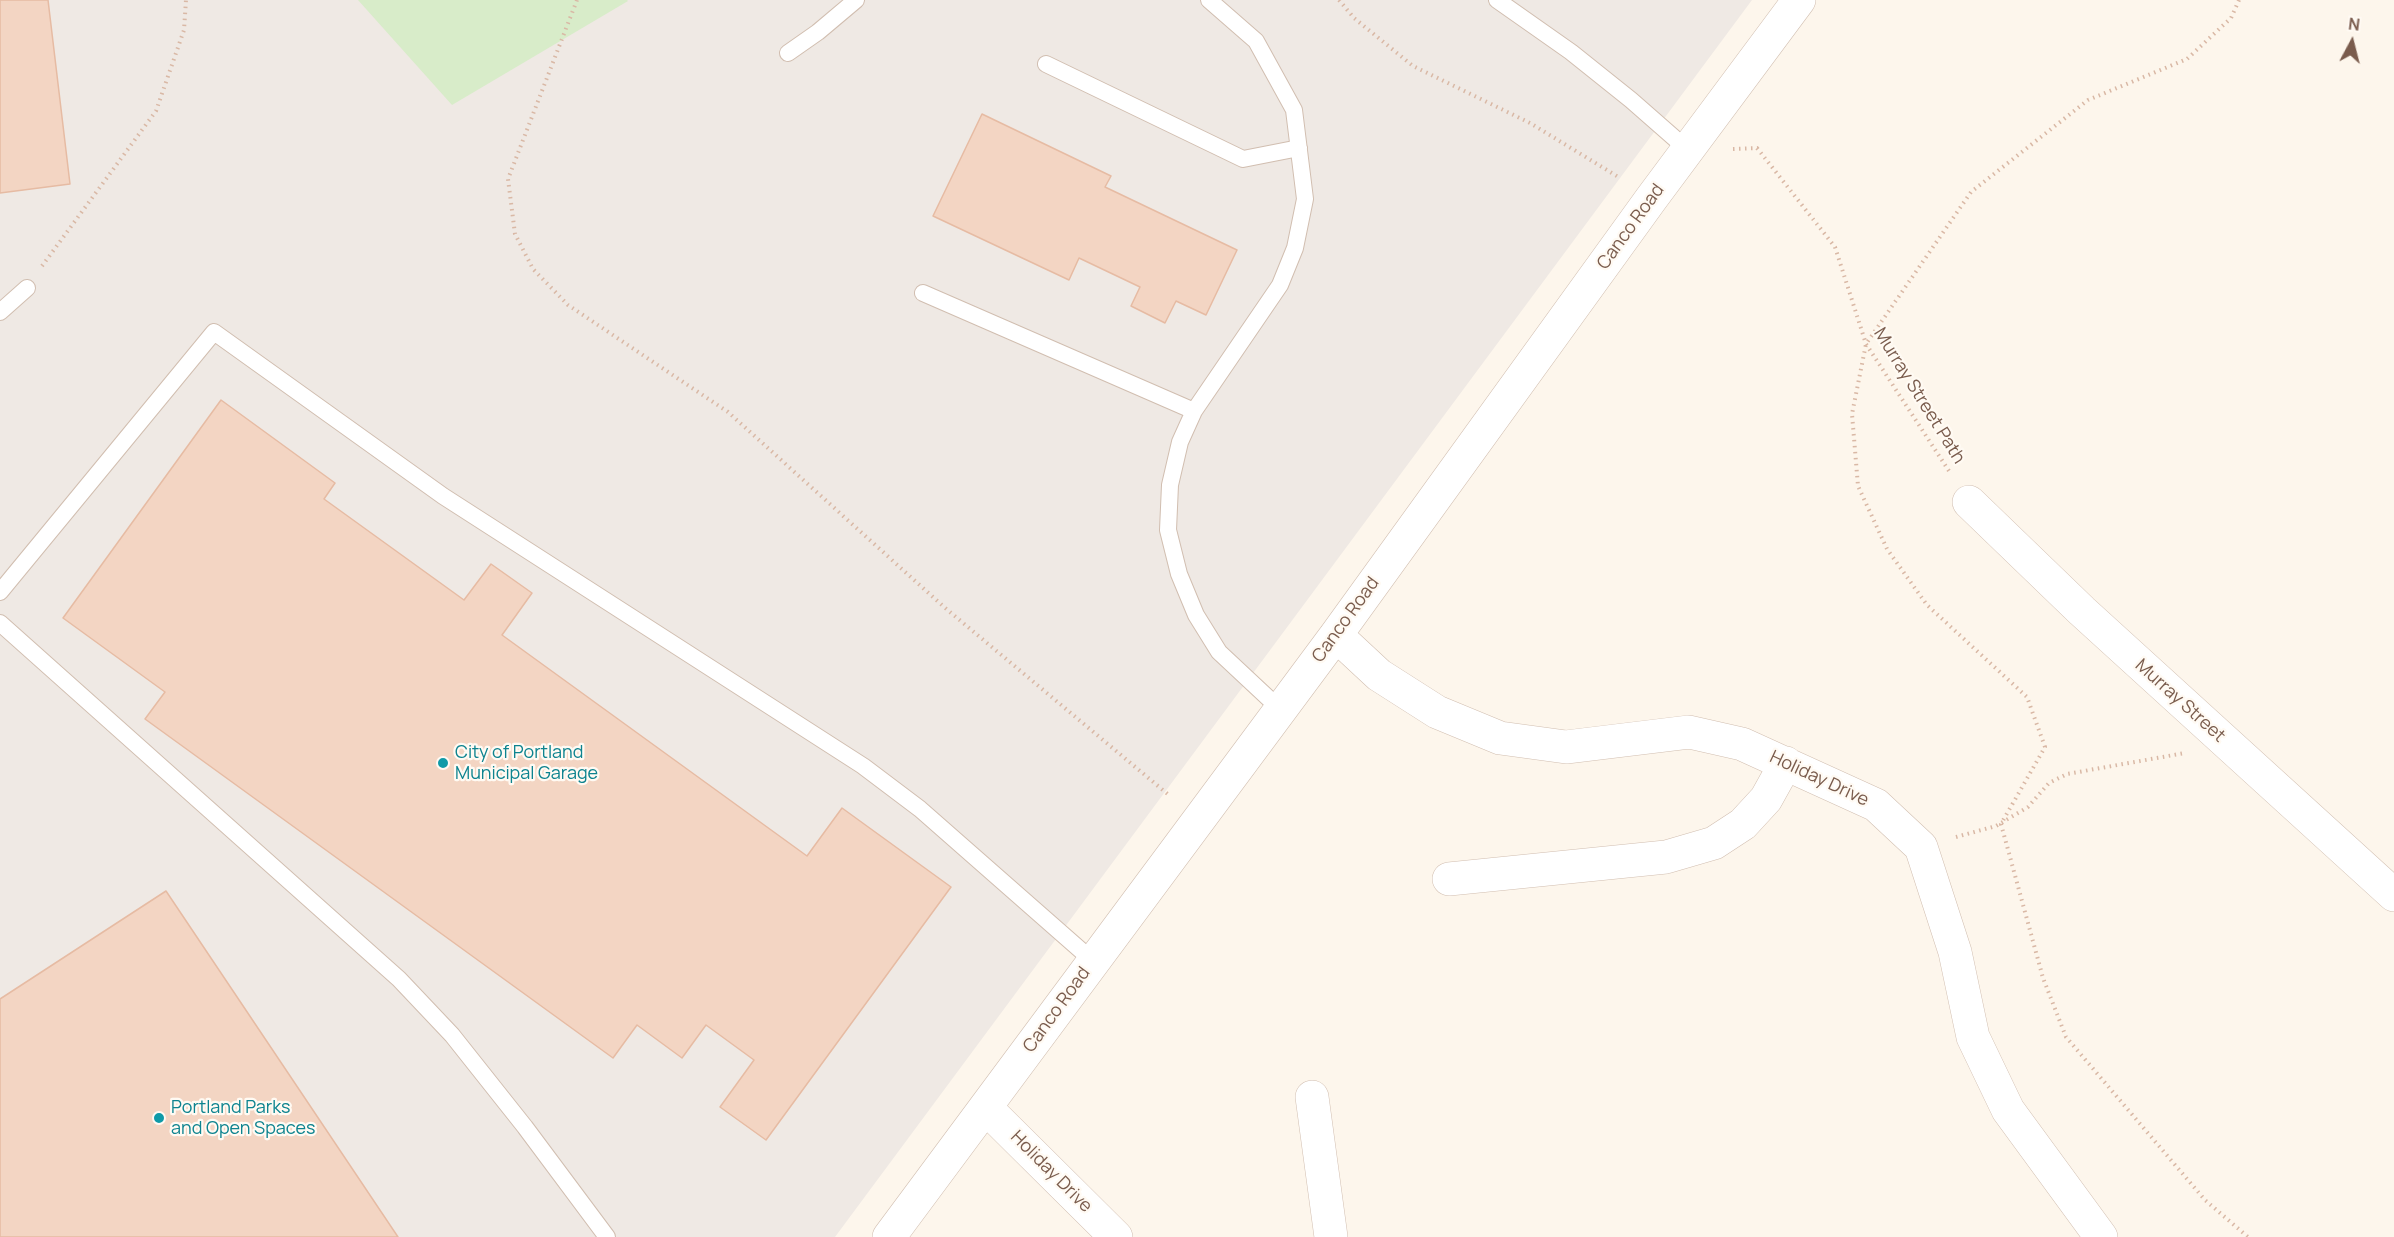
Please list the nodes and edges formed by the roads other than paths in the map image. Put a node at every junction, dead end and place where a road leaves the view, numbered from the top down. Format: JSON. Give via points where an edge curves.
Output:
{"nodes":[{"id":1,"x":856,"y":0,"type":"edge"},
{"id":2,"x":1209,"y":0,"type":"edge"},
{"id":3,"x":1497,"y":0,"type":"edge"},
{"id":4,"x":1799,"y":0,"type":"edge"},
{"id":5,"x":788,"y":53,"type":"dead end"},
{"id":6,"x":1046,"y":64,"type":"dead end"},
{"id":7,"x":1299,"y":148,"type":"junction"},
{"id":8,"x":1688,"y":150,"type":"junction"},
{"id":9,"x":27,"y":288,"type":"road end"},
{"id":10,"x":923,"y":293,"type":"dead end"},
{"id":11,"x":0,"y":312,"type":"edge"},
{"id":12,"x":1194,"y":411,"type":"junction"},
{"id":13,"x":1969,"y":502,"type":"road end"},
{"id":14,"x":0,"y":592,"type":"edge"},
{"id":15,"x":0,"y":623,"type":"edge"},
{"id":16,"x":1336,"y":635,"type":"junction"},
{"id":17,"x":1281,"y":710,"type":"junction"},
{"id":18,"x":1786,"y":763,"type":"junction"},
{"id":19,"x":1449,"y":879,"type":"dead end"},
{"id":20,"x":2394,"y":895,"type":"edge"},
{"id":21,"x":1093,"y":961,"type":"junction"},
{"id":22,"x":1312,"y":1097,"type":"dead end"},
{"id":23,"x":987,"y":1108,"type":"junction"},
{"id":24,"x":607,"y":1237,"type":"edge"},
{"id":25,"x":889,"y":1237,"type":"edge"},
{"id":26,"x":1116,"y":1237,"type":"edge"},
{"id":27,"x":1331,"y":1237,"type":"edge"},
{"id":28,"x":2101,"y":1237,"type":"edge"}],
"edges":[{"from":1,"to":5,"type":"lane"},
{"from":2,"to":7,"type":"lane","via":[[1256,41],[1294,111]]},
{"from":3,"to":8,"type":"lane","via":[[1571,52]]},
{"from":4,"to":8,"type":"street","name":"Canco Road"},
{"from":6,"to":7,"type":"lane","via":[[1244,159]]},
{"from":7,"to":12,"type":"lane","via":[[1305,199],[1295,248],[1284,275]]},
{"from":8,"to":16,"type":"street","name":"Canco Road"},
{"from":9,"to":11,"type":"lane"},
{"from":10,"to":12,"type":"lane"},
{"from":12,"to":17,"type":"lane","via":[[1180,442],[1170,485],[1168,531],[1179,574],[1196,615],[1218,652]]},
{"from":13,"to":20,"type":"street","name":"Murray Street","via":[[2082,611]]},
{"from":14,"to":21,"type":"lane","via":[[214,332],[443,496],[863,766],[920,809]]},
{"from":15,"to":24,"type":"lane","via":[[399,979],[452,1035]]},
{"from":16,"to":17,"type":"street","name":"Canco Road"},
{"from":16,"to":18,"type":"street","name":"Holiday Drive","via":[[1379,675],[1437,712],[1500,738],[1566,747],[1689,732],[1742,744]]},
{"from":17,"to":21,"type":"street","name":"Canco Road"},
{"from":18,"to":19,"type":"street","via":[[1766,799],[1743,824],[1714,843],[1666,857]]},
{"from":18,"to":28,"type":"street","name":"Holiday Drive","via":[[1876,805],[1921,847],[1955,952],[1973,1037],[2008,1110]]},
{"from":21,"to":23,"type":"street","name":"Canco Road"},
{"from":22,"to":27,"type":"street"},
{"from":23,"to":25,"type":"street","name":"Canco Road"},
{"from":23,"to":26,"type":"street","name":"Holiday Drive"}]}
